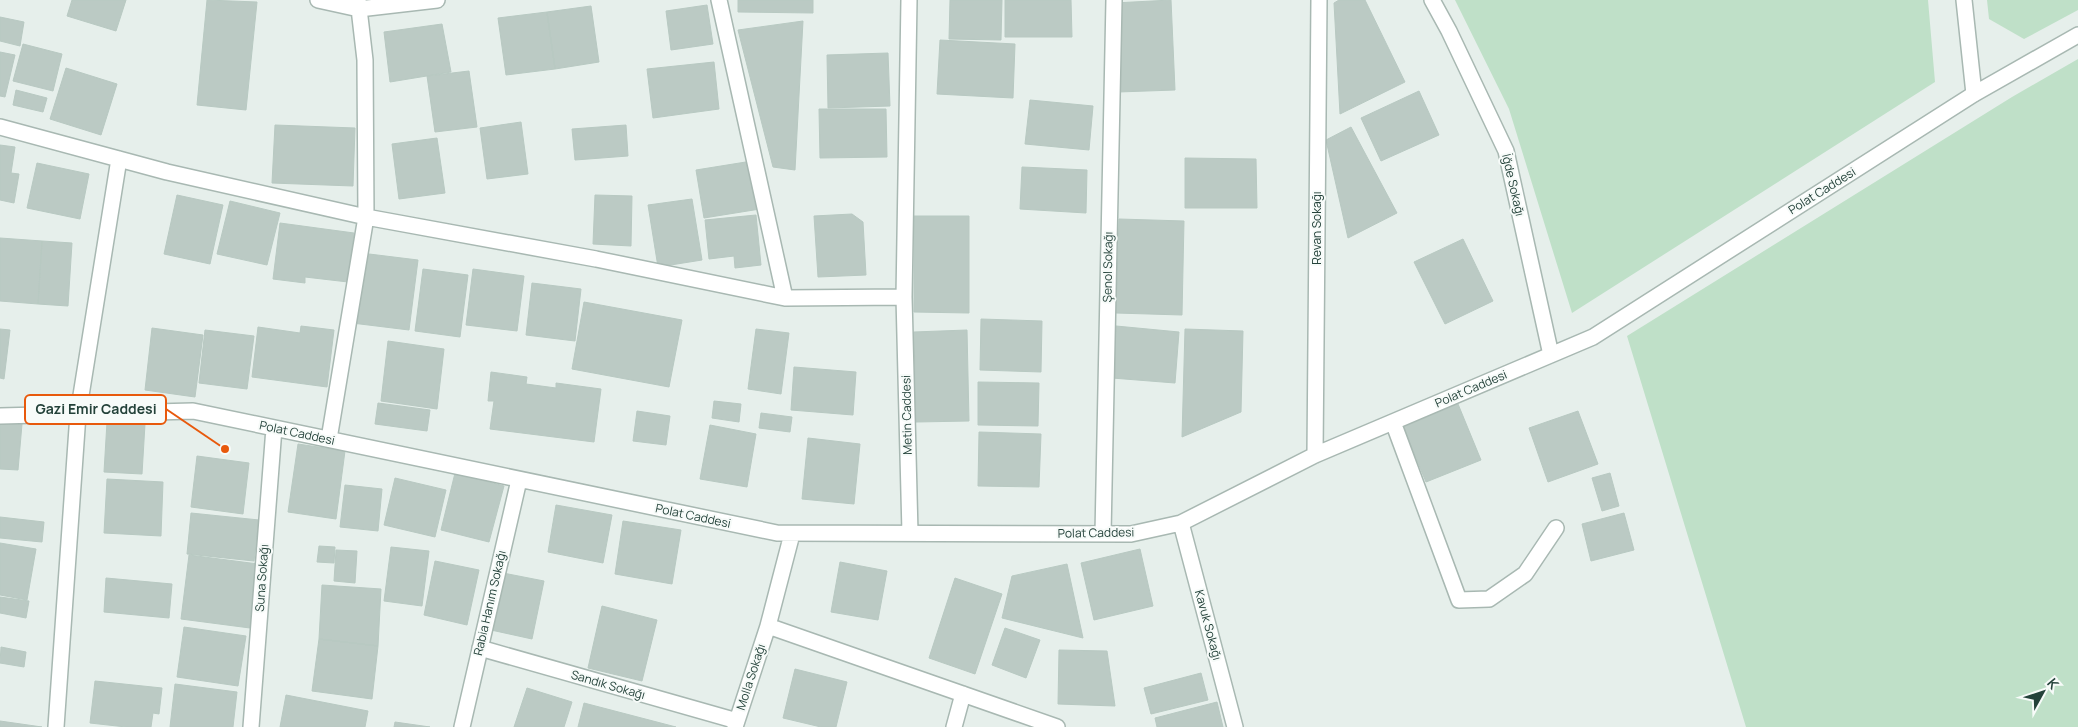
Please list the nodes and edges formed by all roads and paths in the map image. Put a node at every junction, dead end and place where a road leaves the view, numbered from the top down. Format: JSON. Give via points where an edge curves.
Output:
{"nodes":[{"id":1,"x":318,"y":0,"type":"edge"},
{"id":2,"x":437,"y":0,"type":"edge"},
{"id":3,"x":719,"y":0,"type":"edge"},
{"id":4,"x":909,"y":0,"type":"edge"},
{"id":5,"x":1114,"y":0,"type":"edge"},
{"id":6,"x":1319,"y":0,"type":"edge"},
{"id":7,"x":1432,"y":0,"type":"edge"},
{"id":8,"x":1964,"y":0,"type":"edge"},
{"id":9,"x":358,"y":4,"type":"edge"},
{"id":10,"x":2078,"y":35,"type":"edge"},
{"id":11,"x":1974,"y":94,"type":"junction"},
{"id":12,"x":0,"y":127,"type":"edge"},
{"id":13,"x":119,"y":159,"type":"junction"},
{"id":14,"x":366,"y":217,"type":"junction"},
{"id":15,"x":904,"y":297,"type":"junction"},
{"id":16,"x":785,"y":298,"type":"junction"},
{"id":17,"x":1551,"y":355,"type":"junction"},
{"id":18,"x":78,"y":414,"type":"junction"},
{"id":19,"x":0,"y":416,"type":"edge"},
{"id":20,"x":1393,"y":422,"type":"junction"},
{"id":21,"x":274,"y":428,"type":"junction"},
{"id":22,"x":329,"y":440,"type":"junction"},
{"id":23,"x":1315,"y":455,"type":"junction"},
{"id":24,"x":519,"y":480,"type":"junction"},
{"id":25,"x":1181,"y":523,"type":"junction"},
{"id":26,"x":1556,"y":528,"type":"dead end"},
{"id":27,"x":910,"y":533,"type":"junction"},
{"id":28,"x":792,"y":534,"type":"junction"},
{"id":29,"x":1103,"y":534,"type":"junction"},
{"id":30,"x":768,"y":626,"type":"junction"},
{"id":31,"x":480,"y":648,"type":"junction"},
{"id":32,"x":963,"y":694,"type":"junction"},
{"id":33,"x":736,"y":724,"type":"edge"},
{"id":34,"x":56,"y":727,"type":"edge"},
{"id":35,"x":250,"y":727,"type":"edge"},
{"id":36,"x":462,"y":727,"type":"edge"},
{"id":37,"x":954,"y":727,"type":"edge"},
{"id":38,"x":1057,"y":727,"type":"edge"},
{"id":39,"x":1235,"y":727,"type":"edge"}],
"edges":[{"from":1,"to":9,"type":"street"},
{"from":2,"to":9,"type":"street"},
{"from":3,"to":16,"type":"street"},
{"from":4,"to":15,"type":"street","name":"Metin Caddesi"},
{"from":5,"to":29,"type":"street","name":"Şenol Sokağı"},
{"from":6,"to":23,"type":"street","name":"Revan Sokağı"},
{"from":7,"to":17,"type":"street","name":"İğde Sokağı","via":[[1506,151]]},
{"from":8,"to":11,"type":"street"},
{"from":9,"to":14,"type":"street","via":[[365,60]]},
{"from":10,"to":11,"type":"street","name":"Polat Caddesi"},
{"from":11,"to":17,"type":"street","name":"Polat Caddesi","via":[[1593,337]]},
{"from":12,"to":13,"type":"street"},
{"from":13,"to":14,"type":"street"},
{"from":13,"to":18,"type":"street"},
{"from":14,"to":16,"type":"street"},
{"from":14,"to":22,"type":"street"},
{"from":15,"to":16,"type":"street"},
{"from":15,"to":27,"type":"street","name":"Metin Caddesi"},
{"from":17,"to":20,"type":"street","name":"Polat Caddesi"},
{"from":18,"to":19,"type":"street","name":"Polat Caddesi"},
{"from":18,"to":21,"type":"street","name":"Polat Caddesi","via":[[193,411]]},
{"from":18,"to":34,"type":"street"},
{"from":20,"to":23,"type":"street","name":"Polat Caddesi"},
{"from":20,"to":26,"type":"street","via":[[1459,600],[1489,599],[1525,574]]},
{"from":21,"to":22,"type":"street","name":"Polat Caddesi"},
{"from":21,"to":35,"type":"street","name":"Suna Sokağı"},
{"from":22,"to":24,"type":"street","name":"Polat Caddesi"},
{"from":23,"to":25,"type":"street","name":"Polat Caddesi"},
{"from":24,"to":28,"type":"street","name":"Polat Caddesi"},
{"from":24,"to":31,"type":"street","name":"Rabia Hanım Sokağı"},
{"from":25,"to":29,"type":"street","name":"Polat Caddesi","via":[[1131,534]]},
{"from":25,"to":39,"type":"street","name":"Kavuk Sokağı"},
{"from":27,"to":28,"type":"street","name":"Polat Caddesi"},
{"from":27,"to":29,"type":"street","name":"Polat Caddesi"},
{"from":28,"to":30,"type":"street","name":"Molla Sokağı"},
{"from":30,"to":32,"type":"street"},
{"from":30,"to":33,"type":"street","name":"Molla Sokağı"},
{"from":31,"to":33,"type":"street","name":"Sandık Sokağı"},
{"from":31,"to":36,"type":"street","name":"Rabia Hanım Sokağı"},
{"from":32,"to":37,"type":"street"},
{"from":32,"to":38,"type":"street"}]}
